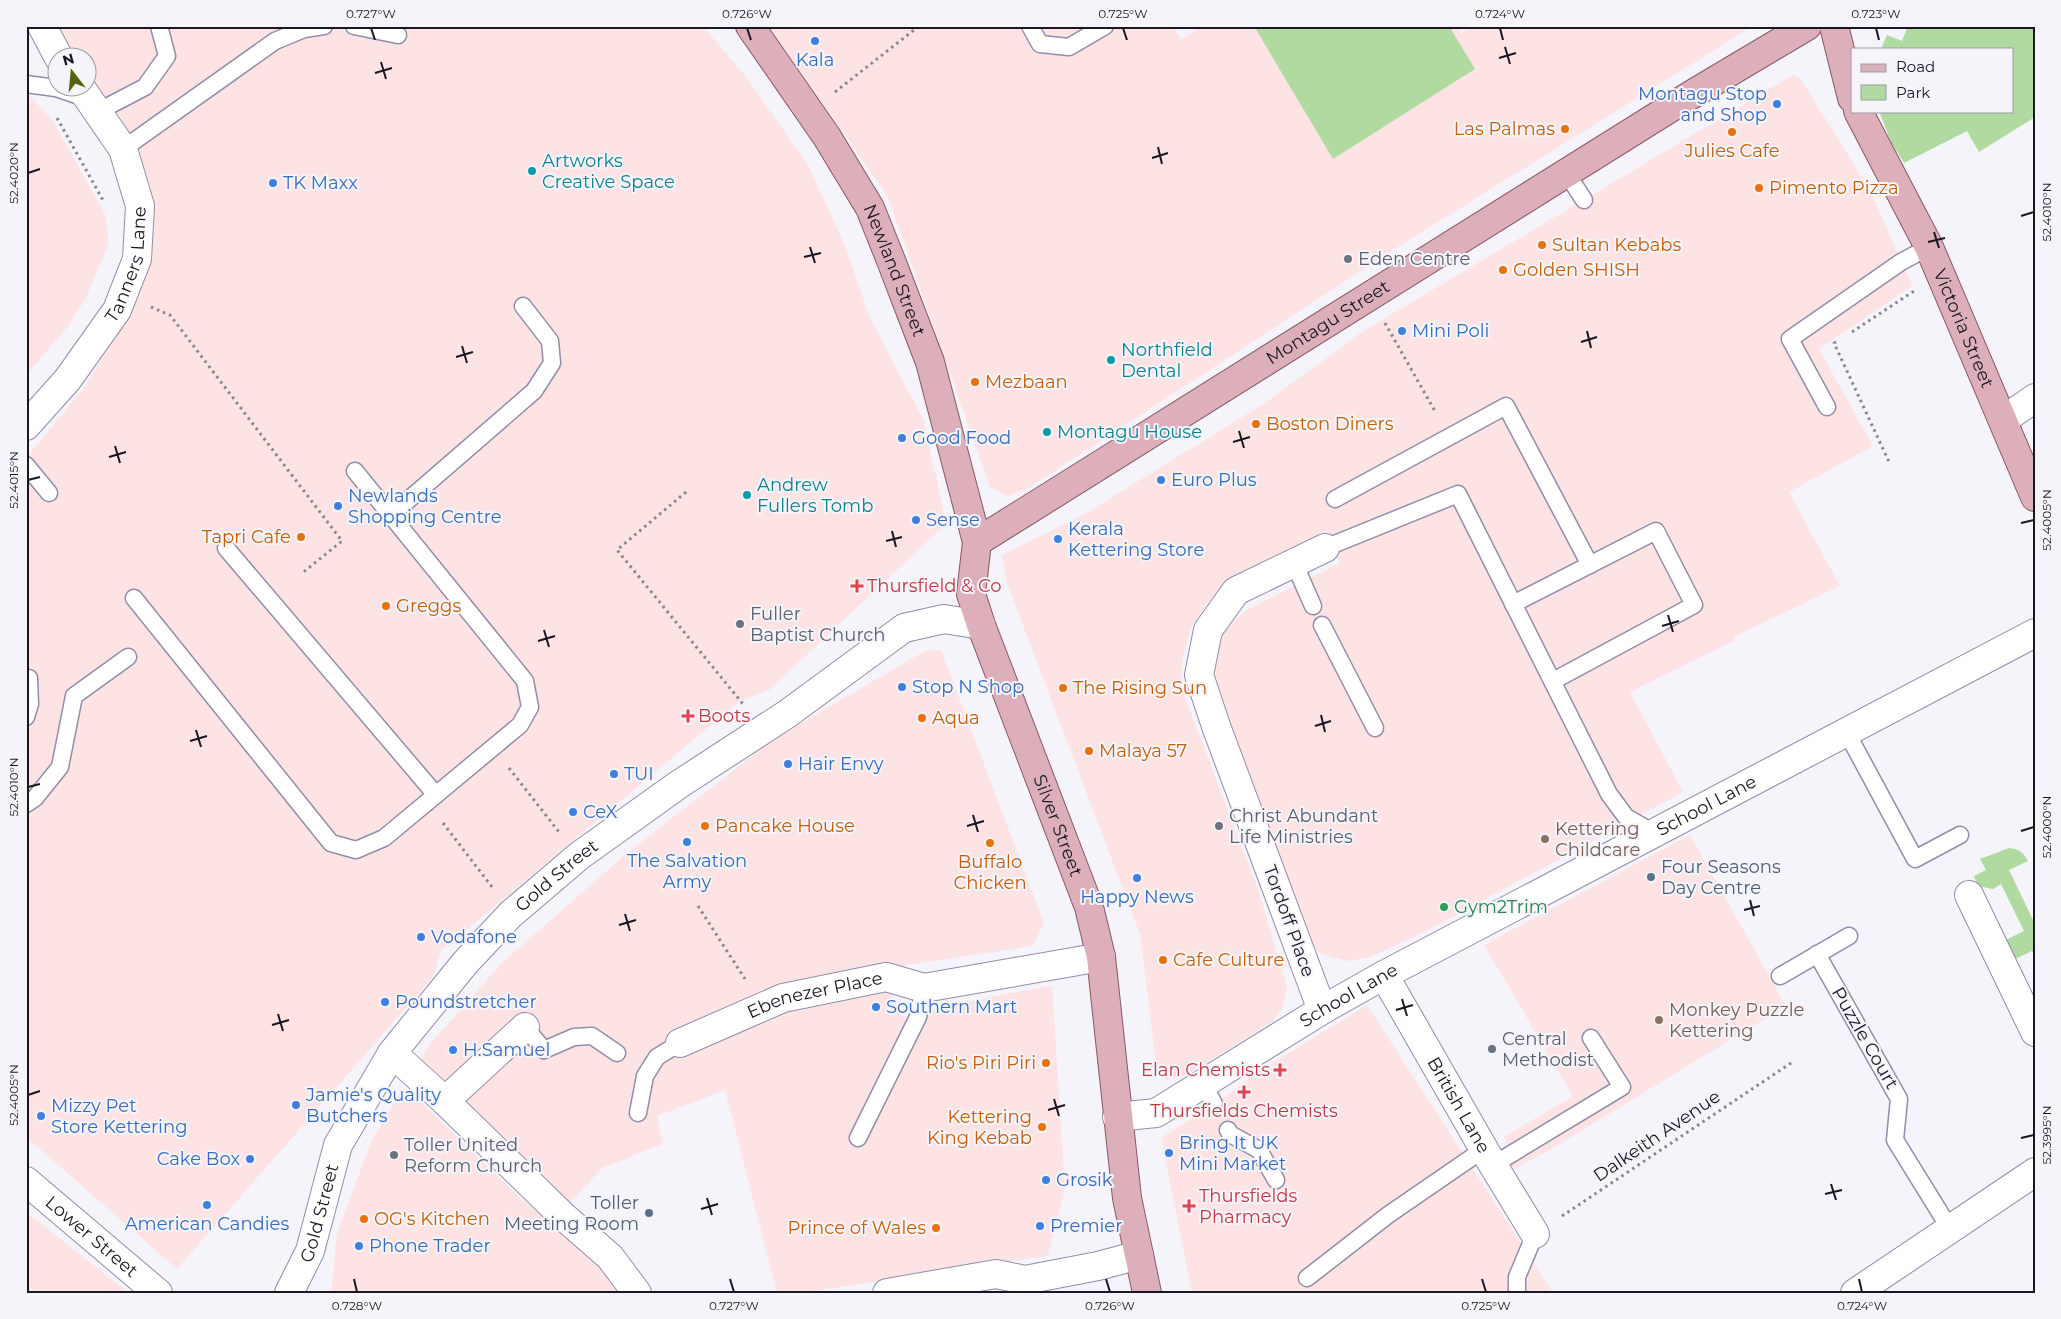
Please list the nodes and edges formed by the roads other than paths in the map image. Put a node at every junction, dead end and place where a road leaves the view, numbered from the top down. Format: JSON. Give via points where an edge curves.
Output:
{"nodes":[{"id":1,"x":42,"y":26,"type":"edge"},
{"id":2,"x":159,"y":26,"type":"edge"},
{"id":3,"x":324,"y":26,"type":"edge"},
{"id":4,"x":354,"y":26,"type":"edge"},
{"id":5,"x":750,"y":26,"type":"edge"},
{"id":6,"x":1030,"y":26,"type":"edge"},
{"id":7,"x":1105,"y":26,"type":"edge"},
{"id":8,"x":1807,"y":26,"type":"edge"},
{"id":9,"x":1834,"y":26,"type":"edge"},
{"id":10,"x":398,"y":35,"type":"dead end"},
{"id":11,"x":54,"y":48,"type":"edge"},
{"id":12,"x":26,"y":84,"type":"edge"},
{"id":13,"x":1851,"y":94,"type":"edge"},
{"id":14,"x":89,"y":99,"type":"edge"},
{"id":15,"x":1859,"y":112,"type":"edge"},
{"id":16,"x":123,"y":149,"type":"junction"},
{"id":17,"x":1567,"y":174,"type":"junction"},
{"id":18,"x":1584,"y":200,"type":"dead end"},
{"id":19,"x":1928,"y":247,"type":"junction"},
{"id":20,"x":523,"y":306,"type":"dead end"},
{"id":21,"x":2035,"y":398,"type":"edge"},
{"id":22,"x":1827,"y":407,"type":"dead end"},
{"id":23,"x":30,"y":413,"type":"edge"},
{"id":24,"x":2003,"y":420,"type":"junction"},
{"id":25,"x":26,"y":465,"type":"edge"},
{"id":26,"x":356,"y":471,"type":"dead end"},
{"id":27,"x":49,"y":494,"type":"dead end"},
{"id":28,"x":2035,"y":497,"type":"edge"},
{"id":29,"x":1334,"y":499,"type":"dead end"},
{"id":30,"x":391,"y":515,"type":"junction"},
{"id":31,"x":977,"y":542,"type":"junction"},
{"id":32,"x":226,"y":548,"type":"dead end"},
{"id":33,"x":1325,"y":548,"type":"joint"},
{"id":34,"x":1294,"y":563,"type":"junction"},
{"id":35,"x":1590,"y":565,"type":"junction"},
{"id":36,"x":134,"y":598,"type":"dead end"},
{"id":37,"x":1513,"y":604,"type":"junction"},
{"id":38,"x":1313,"y":606,"type":"dead end"},
{"id":39,"x":981,"y":625,"type":"junction"},
{"id":40,"x":1322,"y":626,"type":"dead end"},
{"id":41,"x":2035,"y":632,"type":"edge"},
{"id":42,"x":128,"y":657,"type":"dead end"},
{"id":43,"x":28,"y":678,"type":"dead end"},
{"id":44,"x":1554,"y":681,"type":"junction"},
{"id":45,"x":26,"y":717,"type":"edge"},
{"id":46,"x":1375,"y":728,"type":"dead end"},
{"id":47,"x":1847,"y":732,"type":"junction"},
{"id":48,"x":436,"y":795,"type":"junction"},
{"id":49,"x":26,"y":804,"type":"edge"},
{"id":50,"x":1654,"y":833,"type":"junction"},
{"id":51,"x":1960,"y":835,"type":"dead end"},
{"id":52,"x":1969,"y":895,"type":"dead end"},
{"id":53,"x":1849,"y":936,"type":"dead end"},
{"id":54,"x":1817,"y":954,"type":"junction"},
{"id":55,"x":1101,"y":957,"type":"junction"},
{"id":56,"x":1384,"y":975,"type":"junction"},
{"id":57,"x":1780,"y":976,"type":"dead end"},
{"id":58,"x":924,"y":988,"type":"junction"},
{"id":59,"x":1322,"y":1010,"type":"junction"},
{"id":60,"x":524,"y":1027,"type":"joint"},
{"id":61,"x":2035,"y":1032,"type":"edge"},
{"id":62,"x":1591,"y":1038,"type":"dead end"},
{"id":63,"x":680,"y":1043,"type":"joint"},
{"id":64,"x":392,"y":1053,"type":"junction"},
{"id":65,"x":617,"y":1053,"type":"dead end"},
{"id":66,"x":445,"y":1101,"type":"junction"},
{"id":67,"x":638,"y":1113,"type":"dead end"},
{"id":68,"x":1117,"y":1117,"type":"junction"},
{"id":69,"x":1228,"y":1130,"type":"dead end"},
{"id":70,"x":858,"y":1138,"type":"dead end"},
{"id":71,"x":1488,"y":1157,"type":"junction"},
{"id":72,"x":2035,"y":1172,"type":"edge"},
{"id":73,"x":1276,"y":1180,"type":"dead end"},
{"id":74,"x":26,"y":1181,"type":"edge"},
{"id":75,"x":1950,"y":1229,"type":"junction"},
{"id":76,"x":1535,"y":1234,"type":"joint"},
{"id":77,"x":1139,"y":1255,"type":"junction"},
{"id":78,"x":1307,"y":1278,"type":"dead end"},
{"id":79,"x":1026,"y":1286,"type":"edge"},
{"id":80,"x":1856,"y":1292,"type":"edge"},
{"id":81,"x":158,"y":1293,"type":"edge"},
{"id":82,"x":289,"y":1293,"type":"edge"},
{"id":83,"x":637,"y":1293,"type":"edge"},
{"id":84,"x":887,"y":1293,"type":"edge"},
{"id":85,"x":1147,"y":1293,"type":"edge"},
{"id":86,"x":1517,"y":1293,"type":"edge"}],
"edges":[{"from":1,"to":11,"type":"street"},
{"from":2,"to":14,"type":"lane","via":[[167,56],[145,87]]},
{"from":3,"to":16,"type":"lane","via":[[304,29],[274,41]]},
{"from":4,"to":10,"type":"lane"},
{"from":5,"to":31,"type":"main road","name":"Newland Street","via":[[827,137],[870,208],[930,362]]},
{"from":6,"to":7,"type":"lane","via":[[1040,44],[1068,47]]},
{"from":8,"to":17,"type":"main road","name":"Montagu Street"},
{"from":9,"to":13,"type":"main road"},
{"from":12,"to":14,"type":"lane","via":[[56,88]]},
{"from":14,"to":16,"type":"street","name":"Tanners Lane"},
{"from":15,"to":19,"type":"main road","name":"Victoria Street"},
{"from":16,"to":23,"type":"street","name":"Tanners Lane","via":[[140,206],[137,259],[117,310],[68,379]]},
{"from":17,"to":18,"type":"lane"},
{"from":17,"to":31,"type":"main road","name":"Montagu Street"},
{"from":19,"to":22,"type":"lane","via":[[1790,339]]},
{"from":19,"to":24,"type":"main road","name":"Victoria Street"},
{"from":20,"to":30,"type":"lane","via":[[550,341],[552,364],[534,391]]},
{"from":21,"to":24,"type":"street"},
{"from":24,"to":28,"type":"main road","name":"Victoria Street"},
{"from":25,"to":27,"type":"lane"},
{"from":26,"to":30,"type":"lane"},
{"from":29,"to":35,"type":"lane","via":[[1506,406]]},
{"from":30,"to":48,"type":"lane","via":[[525,681],[530,707],[520,725]]},
{"from":31,"to":39,"type":"main road","name":"Silver Street","via":[[972,594]]},
{"from":32,"to":48,"type":"lane"},
{"from":33,"to":34,"type":"street","name":"Tordoff Place"},
{"from":33,"to":37,"type":"lane","via":[[1458,494]]},
{"from":34,"to":38,"type":"lane"},
{"from":34,"to":59,"type":"street","name":"Tordoff Place","via":[[1236,591],[1208,630],[1199,675]]},
{"from":35,"to":37,"type":"lane"},
{"from":35,"to":44,"type":"lane","via":[[1656,531],[1694,605]]},
{"from":36,"to":48,"type":"lane","via":[[332,843],[356,850],[384,838]]},
{"from":37,"to":44,"type":"lane"},
{"from":39,"to":55,"type":"main road","name":"Silver Street","via":[[1089,907]]},
{"from":39,"to":64,"type":"street","name":"Gold Street","via":[[944,619],[904,628],[762,731],[579,856],[511,914],[465,963]]},
{"from":40,"to":46,"type":"lane"},
{"from":41,"to":47,"type":"street","name":"School Lane"},
{"from":42,"to":49,"type":"lane","via":[[74,696],[60,767],[35,798]]},
{"from":43,"to":45,"type":"lane","via":[[30,704]]},
{"from":44,"to":50,"type":"lane","via":[[1609,794],[1626,817]]},
{"from":47,"to":50,"type":"street","name":"School Lane"},
{"from":47,"to":51,"type":"lane","via":[[1915,859]]},
{"from":50,"to":56,"type":"street","name":"School Lane"},
{"from":52,"to":61,"type":"street"},
{"from":53,"to":54,"type":"lane"},
{"from":54,"to":57,"type":"lane"},
{"from":54,"to":75,"type":"lane","name":"Puzzle Court","via":[[1899,1099],[1895,1140]]},
{"from":55,"to":58,"type":"street","name":"Ebenezer Place"},
{"from":55,"to":68,"type":"main road","name":"Silver Street"},
{"from":56,"to":59,"type":"street","name":"School Lane"},
{"from":56,"to":71,"type":"street","name":"British Lane"},
{"from":58,"to":63,"type":"street","name":"Ebenezer Place","via":[[886,977],[783,998]]},
{"from":58,"to":70,"type":"lane","via":[[918,1017]]},
{"from":59,"to":68,"type":"street","name":"School Lane","via":[[1209,1094],[1156,1113]]},
{"from":60,"to":65,"type":"lane","via":[[544,1050],[574,1037],[592,1036]]},
{"from":60,"to":66,"type":"street"},
{"from":62,"to":71,"type":"lane","via":[[1622,1087]]},
{"from":63,"to":67,"type":"lane","via":[[657,1056],[645,1076]]},
{"from":64,"to":66,"type":"street"},
{"from":64,"to":82,"type":"street","name":"Gold Street","via":[[338,1145],[310,1251]]},
{"from":66,"to":83,"type":"street","via":[[610,1257]]},
{"from":68,"to":77,"type":"main road","name":"Silver Street","via":[[1127,1198]]},
{"from":69,"to":73,"type":"lane","via":[[1259,1150]]},
{"from":71,"to":76,"type":"street","name":"British Lane"},
{"from":71,"to":78,"type":"lane","via":[[1388,1215]]},
{"from":72,"to":75,"type":"street"},
{"from":74,"to":81,"type":"street","name":"Lower Street"},
{"from":75,"to":80,"type":"street"},
{"from":76,"to":86,"type":"lane","via":[[1517,1277]]},
{"from":77,"to":79,"type":"street"},
{"from":77,"to":85,"type":"main road","name":"Silver Street"},
{"from":79,"to":84,"type":"street","via":[[996,1274]]}]}
